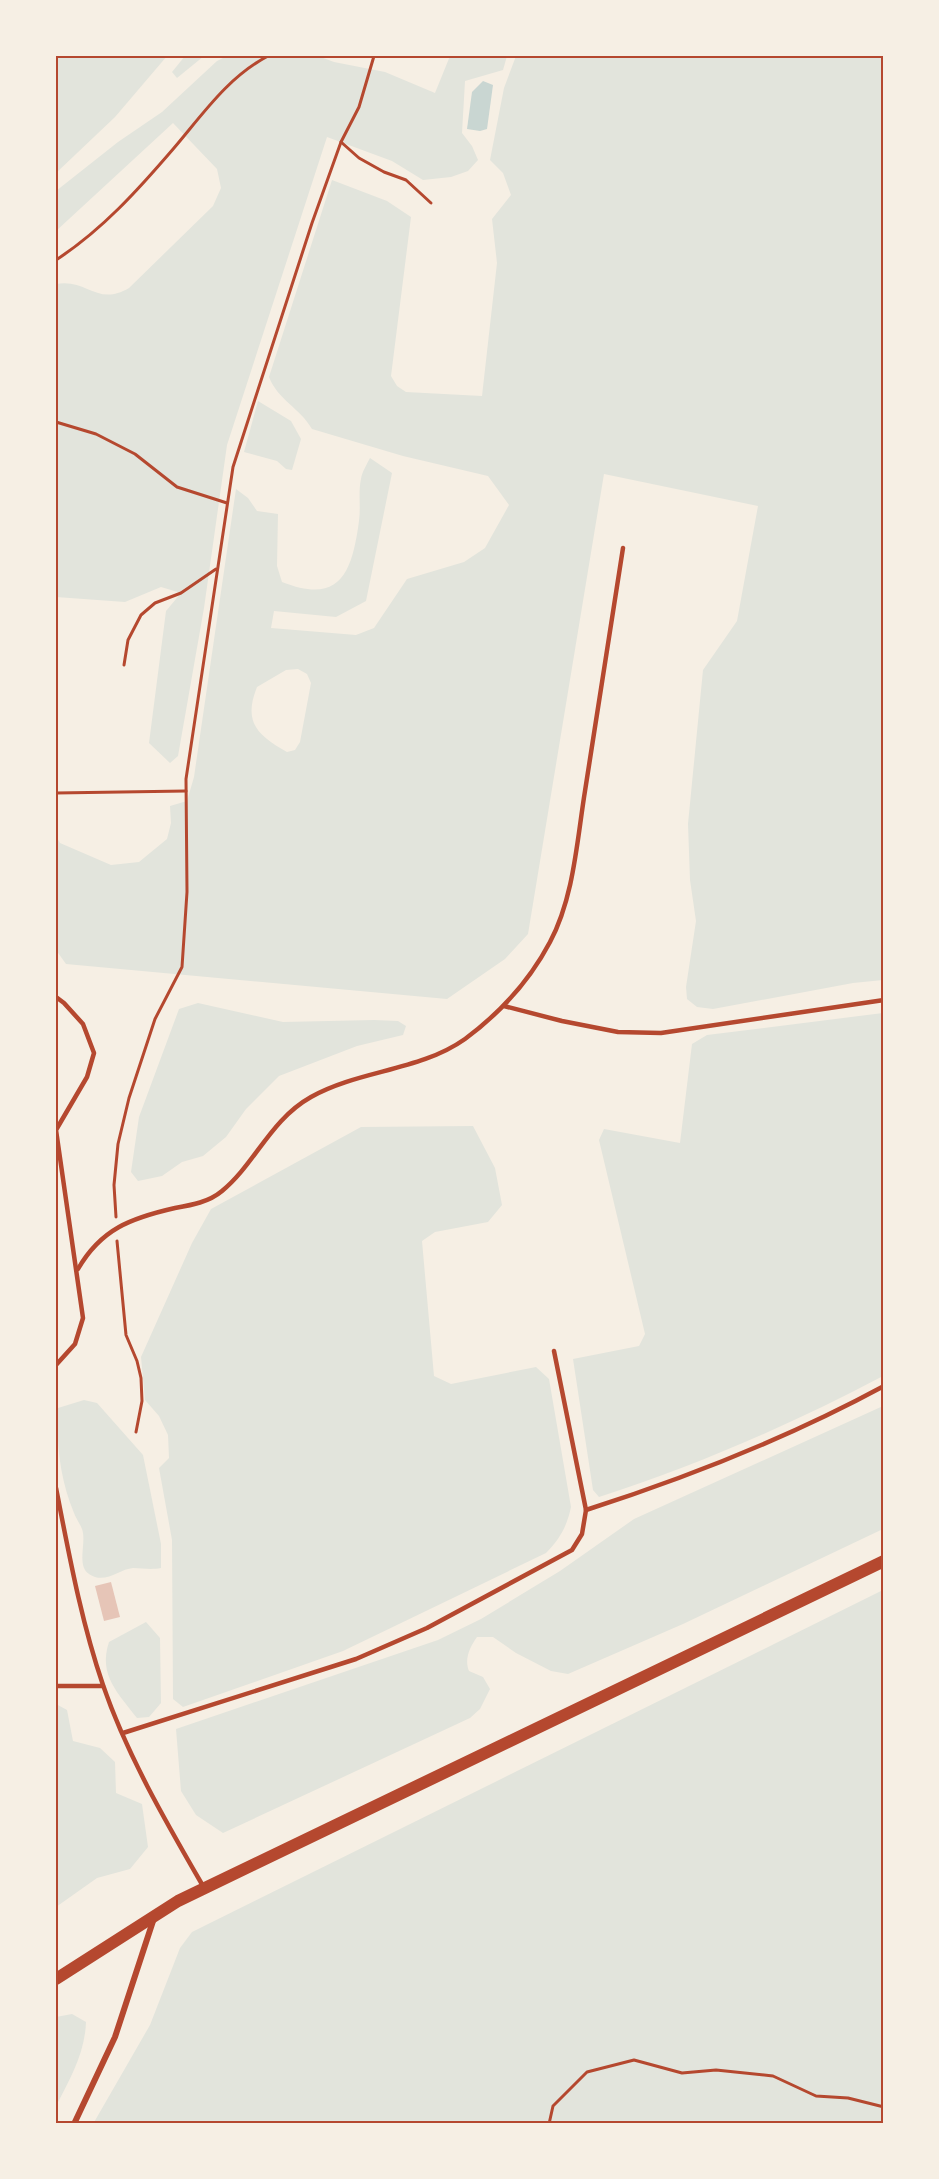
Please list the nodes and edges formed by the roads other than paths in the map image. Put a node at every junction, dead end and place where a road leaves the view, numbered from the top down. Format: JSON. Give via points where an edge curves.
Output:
{"nodes":[{"id":1,"x":622,"y":548,"type":"dead end"},
{"id":2,"x":56,"y":997,"type":"edge"},
{"id":3,"x":884,"y":1000,"type":"edge"},
{"id":4,"x":504,"y":1006,"type":"junction"},
{"id":5,"x":78,"y":1269,"type":"junction"},
{"id":6,"x":554,"y":1350,"type":"dead end"},
{"id":7,"x":56,"y":1365,"type":"edge"},
{"id":8,"x":884,"y":1386,"type":"edge"},
{"id":9,"x":56,"y":1488,"type":"edge"},
{"id":10,"x":586,"y":1510,"type":"junction"},
{"id":11,"x":884,"y":1561,"type":"edge"},
{"id":12,"x":56,"y":1686,"type":"edge"},
{"id":13,"x":103,"y":1686,"type":"junction"},
{"id":14,"x":123,"y":1733,"type":"junction"},
{"id":15,"x":205,"y":1888,"type":"junction"},
{"id":16,"x":155,"y":1915,"type":"junction"},
{"id":17,"x":56,"y":1978,"type":"edge"},
{"id":18,"x":74,"y":2124,"type":"edge"}],
"edges":[{"from":1,"to":4,"type":"lane","via":[[573,868],[561,916],[532,971]]},
{"from":2,"to":5,"type":"lane","via":[[83,1024],[94,1053],[87,1077],[56,1130]]},
{"from":3,"to":4,"type":"lane","via":[[661,1033],[607,1030]]},
{"from":4,"to":5,"type":"lane","via":[[463,1041],[434,1055],[349,1080],[309,1098],[278,1124],[220,1192],[199,1203],[116,1227],[101,1237]]},
{"from":5,"to":7,"type":"lane","via":[[83,1318],[75,1344]]},
{"from":6,"to":10,"type":"lane"},
{"from":8,"to":10,"type":"lane","via":[[816,1423],[680,1480]]},
{"from":9,"to":13,"type":"lane","via":[[87,1632]]},
{"from":10,"to":14,"type":"lane","via":[[582,1534],[572,1550],[427,1628],[356,1659]]},
{"from":11,"to":15,"type":"main road"},
{"from":12,"to":13,"type":"lane"},
{"from":13,"to":14,"type":"lane"},
{"from":14,"to":15,"type":"lane","via":[[163,1817]]},
{"from":15,"to":16,"type":"main road"},
{"from":16,"to":17,"type":"main road"},
{"from":16,"to":18,"type":"street","via":[[115,2037]]}]}
